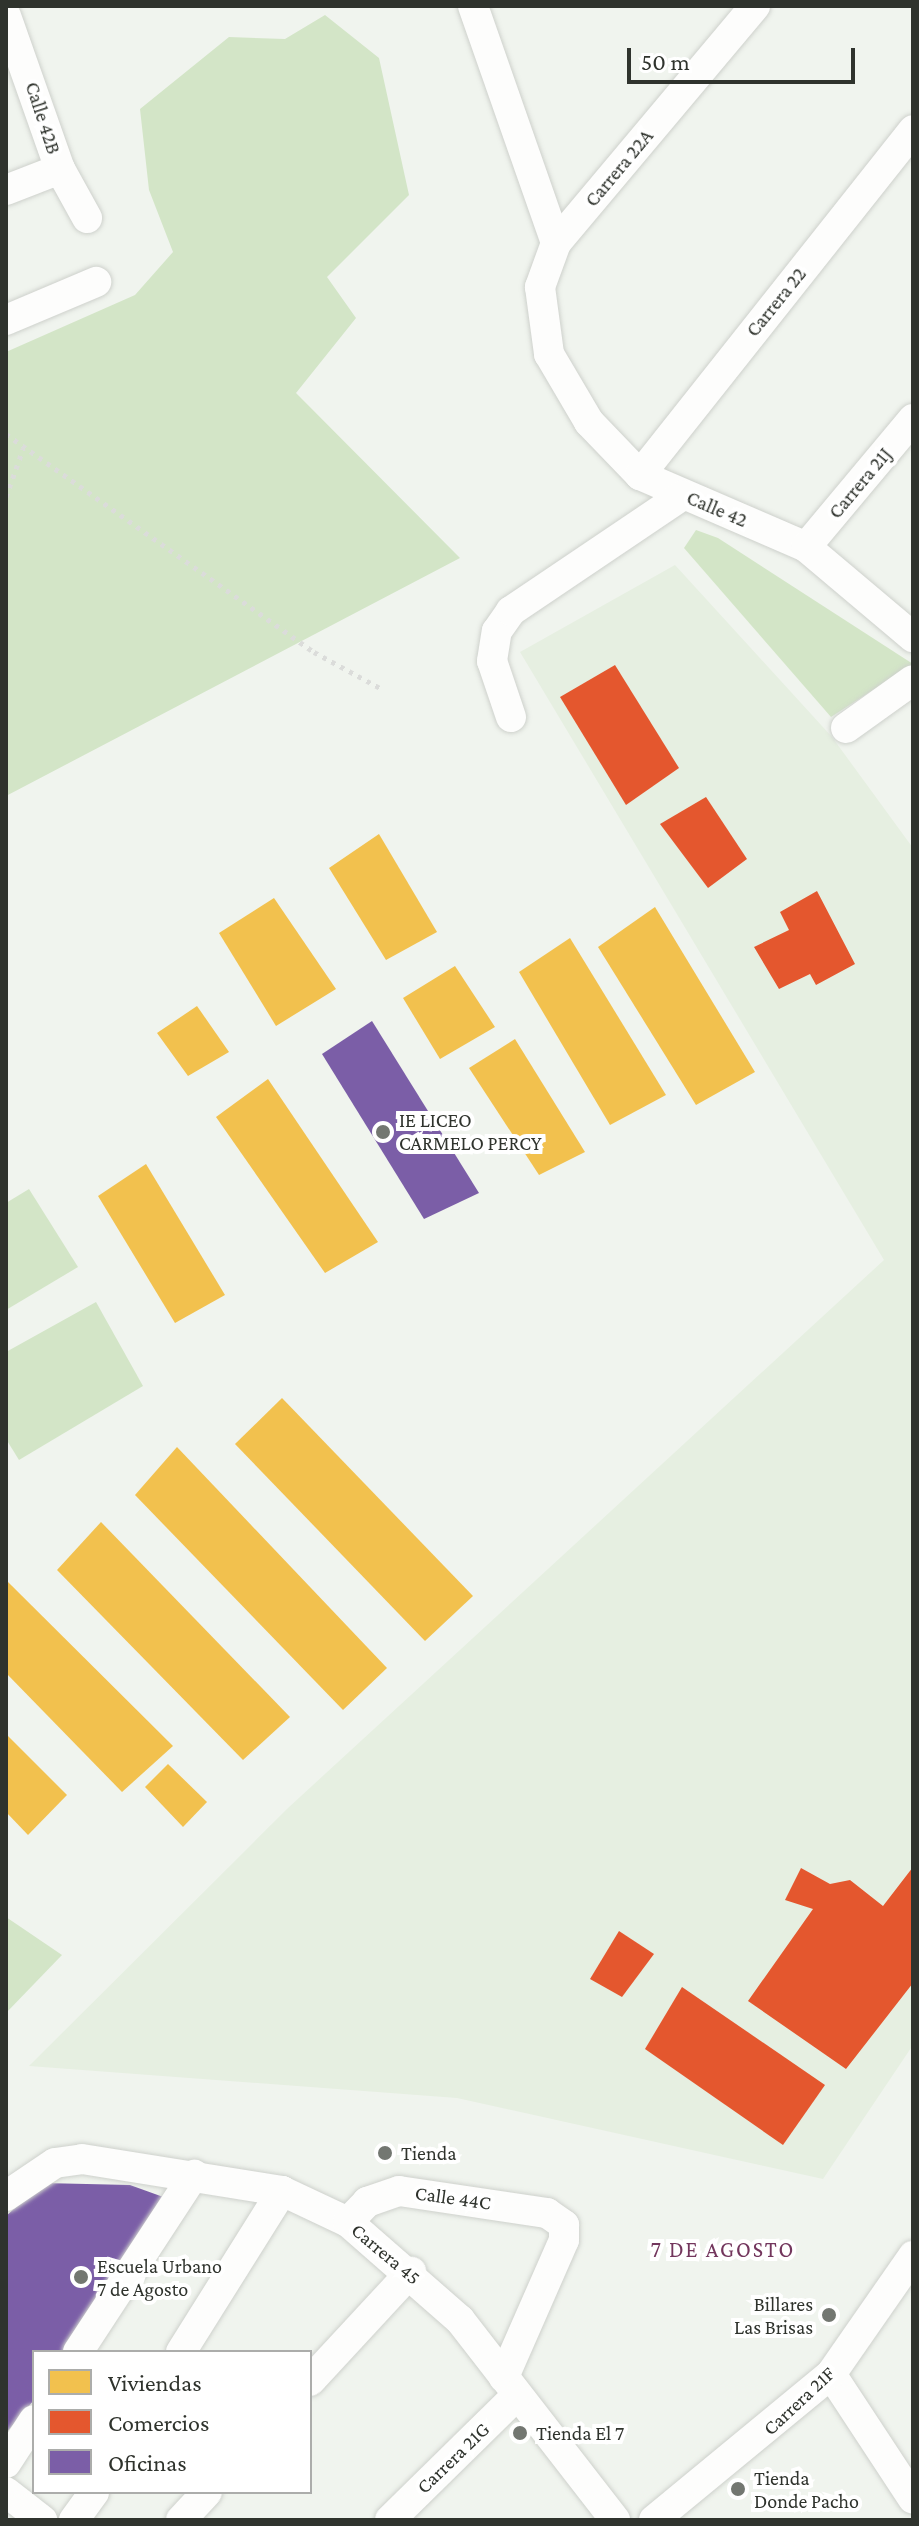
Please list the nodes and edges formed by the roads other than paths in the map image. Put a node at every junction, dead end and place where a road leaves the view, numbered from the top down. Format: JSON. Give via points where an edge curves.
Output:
{"nodes":[{"id":1,"x":473,"y":6,"type":"edge"},
{"id":2,"x":755,"y":6,"type":"edge"},
{"id":3,"x":6,"y":16,"type":"edge"},
{"id":4,"x":12,"y":45,"type":"edge"},
{"id":5,"x":913,"y":130,"type":"edge"},
{"id":6,"x":60,"y":169,"type":"junction"},
{"id":7,"x":6,"y":190,"type":"edge"},
{"id":8,"x":87,"y":218,"type":"dead end"},
{"id":9,"x":556,"y":243,"type":"junction"},
{"id":10,"x":96,"y":282,"type":"dead end"},
{"id":11,"x":6,"y":320,"type":"edge"},
{"id":12,"x":549,"y":354,"type":"joint"},
{"id":13,"x":913,"y":419,"type":"edge"},
{"id":14,"x":640,"y":475,"type":"junction"},
{"id":15,"x":683,"y":495,"type":"junction"},
{"id":16,"x":806,"y":547,"type":"junction"},
{"id":17,"x":913,"y":637,"type":"edge"},
{"id":18,"x":913,"y":680,"type":"edge"},
{"id":19,"x":511,"y":717,"type":"dead end"},
{"id":20,"x":846,"y":728,"type":"dead end"},
{"id":21,"x":194,"y":2175,"type":"junction"},
{"id":22,"x":282,"y":2191,"type":"junction"},
{"id":23,"x":6,"y":2196,"type":"edge"},
{"id":24,"x":348,"y":2222,"type":"junction"},
{"id":25,"x":911,"y":2265,"type":"edge"},
{"id":26,"x":411,"y":2272,"type":"junction"},
{"id":27,"x":79,"y":2350,"type":"edge"},
{"id":28,"x":182,"y":2350,"type":"edge"},
{"id":29,"x":831,"y":2374,"type":"junction"},
{"id":30,"x":312,"y":2379,"type":"edge"},
{"id":31,"x":511,"y":2386,"type":"junction"},
{"id":32,"x":32,"y":2423,"type":"edge"},
{"id":33,"x":6,"y":2463,"type":"edge"},
{"id":34,"x":6,"y":2492,"type":"edge"},
{"id":35,"x":93,"y":2494,"type":"edge"},
{"id":36,"x":205,"y":2494,"type":"edge"},
{"id":37,"x":913,"y":2499,"type":"edge"},
{"id":38,"x":42,"y":2520,"type":"edge"},
{"id":39,"x":74,"y":2520,"type":"edge"},
{"id":40,"x":181,"y":2520,"type":"edge"},
{"id":41,"x":390,"y":2520,"type":"edge"},
{"id":42,"x":615,"y":2520,"type":"edge"},
{"id":43,"x":654,"y":2520,"type":"edge"}],
"edges":[{"from":1,"to":9,"type":"street"},
{"from":2,"to":9,"type":"street","name":"Carrera 22A"},
{"from":3,"to":4,"type":"street","name":"Calle 42B"},
{"from":4,"to":6,"type":"street","name":"Calle 42B"},
{"from":5,"to":14,"type":"street","name":"Carrera 22"},
{"from":6,"to":7,"type":"street"},
{"from":6,"to":8,"type":"street","name":"Calle 42B"},
{"from":9,"to":12,"type":"street","name":"Carrera 22A","via":[[540,287]]},
{"from":10,"to":11,"type":"street"},
{"from":12,"to":14,"type":"street","name":"Calle 42","via":[[589,422]]},
{"from":13,"to":16,"type":"street","name":"Carrera 21J"},
{"from":14,"to":15,"type":"street","name":"Calle 42"},
{"from":15,"to":16,"type":"street","name":"Calle 42"},
{"from":15,"to":19,"type":"street","via":[[511,611],[497,631],[492,661]]},
{"from":16,"to":17,"type":"street","name":"Calle 42"},
{"from":18,"to":20,"type":"street"},
{"from":21,"to":22,"type":"street","name":"Carrera 45"},
{"from":21,"to":23,"type":"street","name":"Carrera 45","via":[[82,2159],[55,2163]]},
{"from":21,"to":27,"type":"street"},
{"from":22,"to":24,"type":"street","name":"Carrera 45"},
{"from":22,"to":28,"type":"street"},
{"from":24,"to":26,"type":"street","name":"Carrera 45"},
{"from":24,"to":31,"type":"street","name":"Calle 44C","via":[[367,2202],[399,2191],[547,2213],[564,2225],[564,2240]]},
{"from":25,"to":29,"type":"street","name":"Carrera 21F"},
{"from":26,"to":30,"type":"street"},
{"from":26,"to":31,"type":"street","name":"Carrera 45"},
{"from":29,"to":37,"type":"street"},
{"from":29,"to":43,"type":"street","name":"Carrera 21F"},
{"from":31,"to":41,"type":"street","name":"Carrera 21G"},
{"from":31,"to":42,"type":"street","name":"Carrera 45"},
{"from":32,"to":33,"type":"street"},
{"from":34,"to":38,"type":"street"},
{"from":35,"to":39,"type":"street"},
{"from":36,"to":40,"type":"street"}]}
